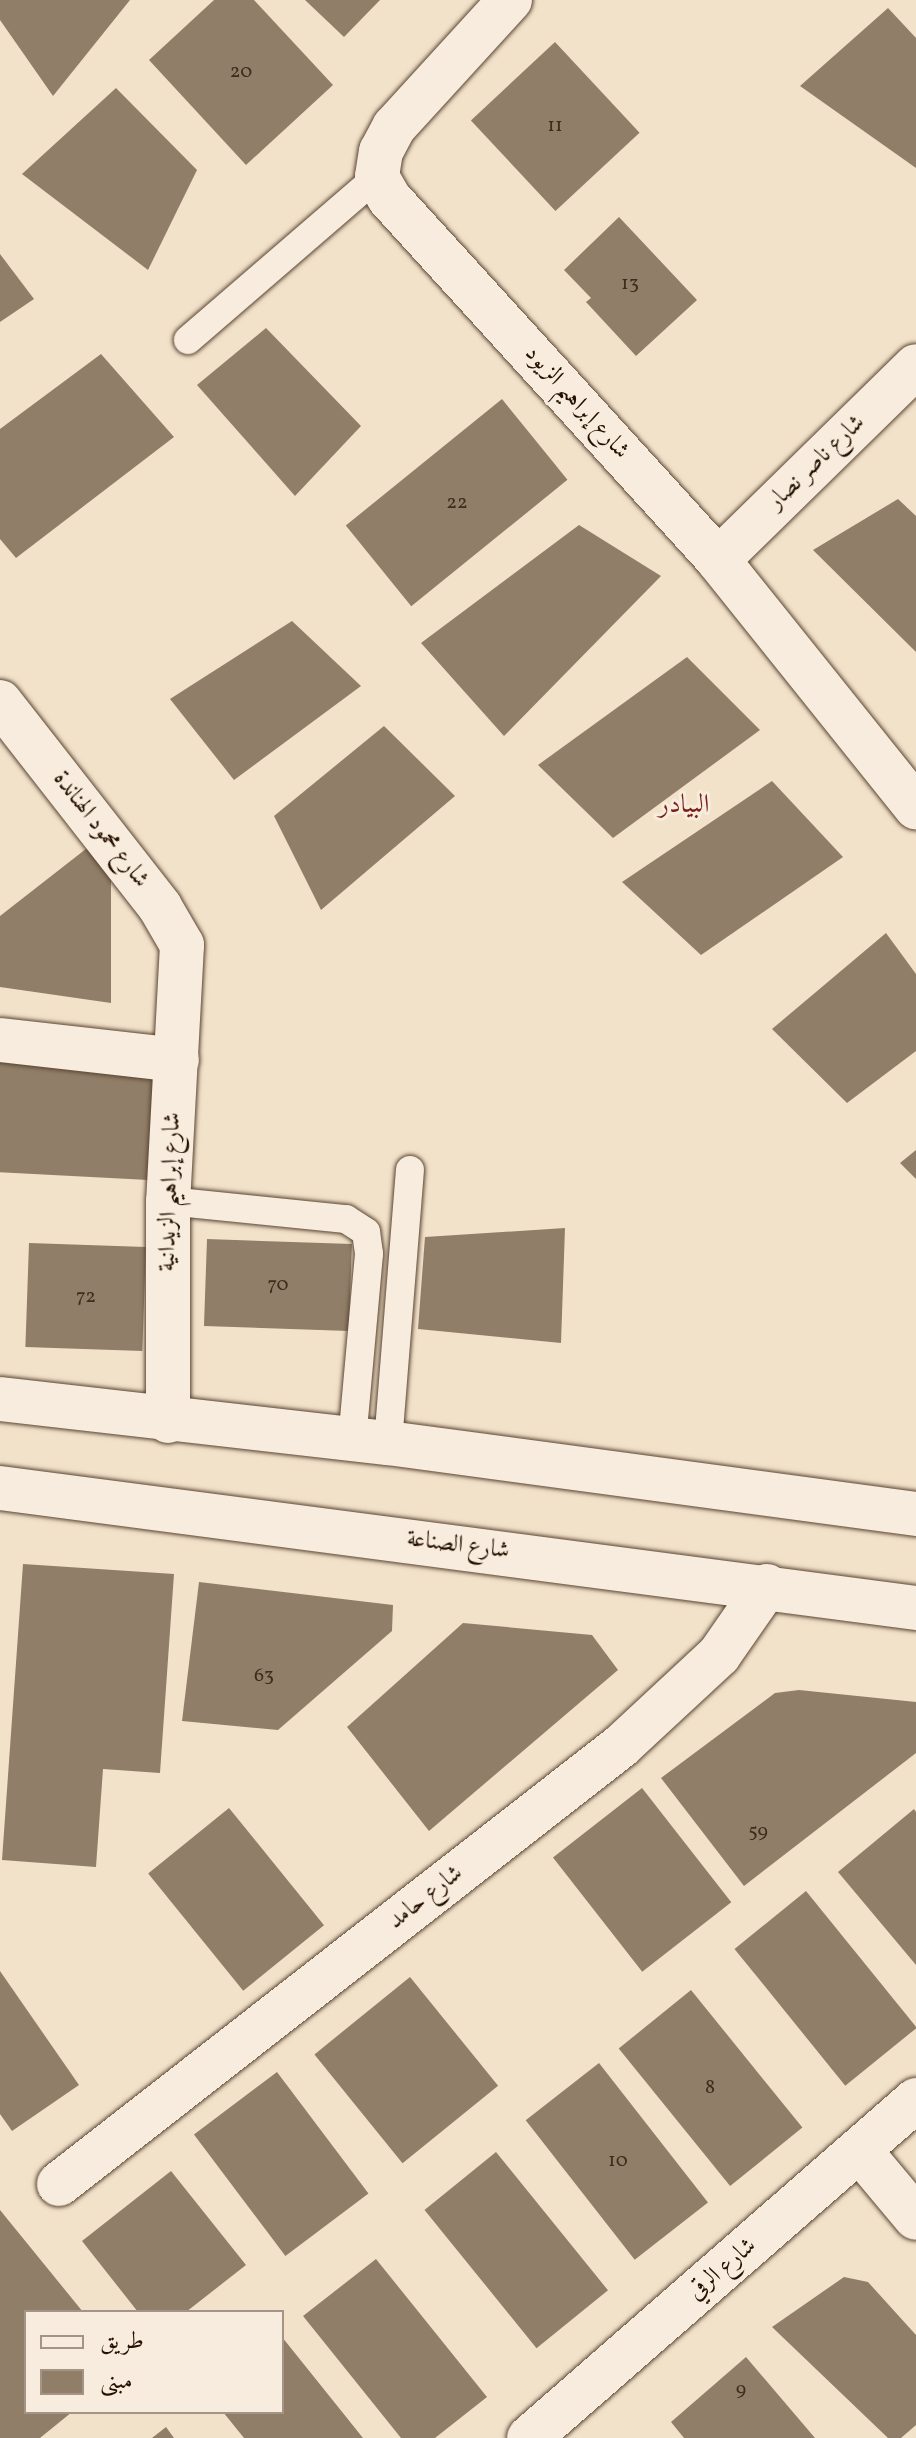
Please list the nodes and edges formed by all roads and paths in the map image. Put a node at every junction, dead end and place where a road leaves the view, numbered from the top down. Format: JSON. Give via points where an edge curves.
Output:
{"nodes":[{"id":1,"x":510,"y":0,"type":"edge"},
{"id":2,"x":377,"y":177,"type":"junction"},
{"id":3,"x":188,"y":340,"type":"dead end"},
{"id":4,"x":916,"y":366,"type":"edge"},
{"id":5,"x":718,"y":560,"type":"junction"},
{"id":6,"x":0,"y":702,"type":"edge"},
{"id":7,"x":916,"y":807,"type":"edge"},
{"id":8,"x":185,"y":964,"type":"joint"},
{"id":9,"x":0,"y":1040,"type":"edge"},
{"id":10,"x":177,"y":1060,"type":"junction"},
{"id":11,"x":410,"y":1170,"type":"dead end"},
{"id":12,"x":168,"y":1201,"type":"junction"},
{"id":13,"x":0,"y":1399,"type":"edge"},
{"id":14,"x":168,"y":1421,"type":"junction"},
{"id":15,"x":370,"y":1442,"type":"junction"},
{"id":16,"x":0,"y":1488,"type":"edge"},
{"id":17,"x":916,"y":1514,"type":"edge"},
{"id":18,"x":767,"y":1586,"type":"junction"},
{"id":19,"x":916,"y":1608,"type":"edge"},
{"id":20,"x":916,"y":2100,"type":"edge"},
{"id":21,"x":860,"y":2151,"type":"junction"},
{"id":22,"x":59,"y":2184,"type":"dead end"},
{"id":23,"x":916,"y":2218,"type":"edge"},
{"id":24,"x":529,"y":2438,"type":"edge"}],
"edges":[{"from":1,"to":2,"type":"street","via":[[394,127],[381,151]]},
{"from":2,"to":3,"type":"lane"},
{"from":2,"to":5,"type":"street","name":"شارع إبراهيم الزيود","via":[[389,198]]},
{"from":4,"to":5,"type":"street","name":"شارع ناصر نصار"},
{"from":5,"to":7,"type":"street","name":"شارع إبراهيم الزيود"},
{"from":6,"to":8,"type":"street","name":"شارع محمود الهناندة","via":[[177,930]]},
{"from":8,"to":10,"type":"street","name":"شارع إبراهيم الزيدانية"},
{"from":9,"to":10,"type":"street"},
{"from":10,"to":12,"type":"street","name":"شارع إبراهيم الزيدانية"},
{"from":11,"to":15,"type":"lane"},
{"from":12,"to":14,"type":"street","name":"شارع إبراهيم الزيدانية"},
{"from":12,"to":15,"type":"lane","via":[[346,1219],[366,1232]]},
{"from":13,"to":14,"type":"street"},
{"from":14,"to":15,"type":"street"},
{"from":15,"to":17,"type":"street"},
{"from":16,"to":18,"type":"street","name":"شارع الصناعة"},
{"from":18,"to":19,"type":"street","name":"شارع الصناعة"},
{"from":18,"to":22,"type":"street","name":"شارع حامد","via":[[719,1655],[621,1746]]},
{"from":20,"to":21,"type":"street","name":"شارع الرقي"},
{"from":21,"to":23,"type":"street"},
{"from":21,"to":24,"type":"street","name":"شارع الرقي"}]}
